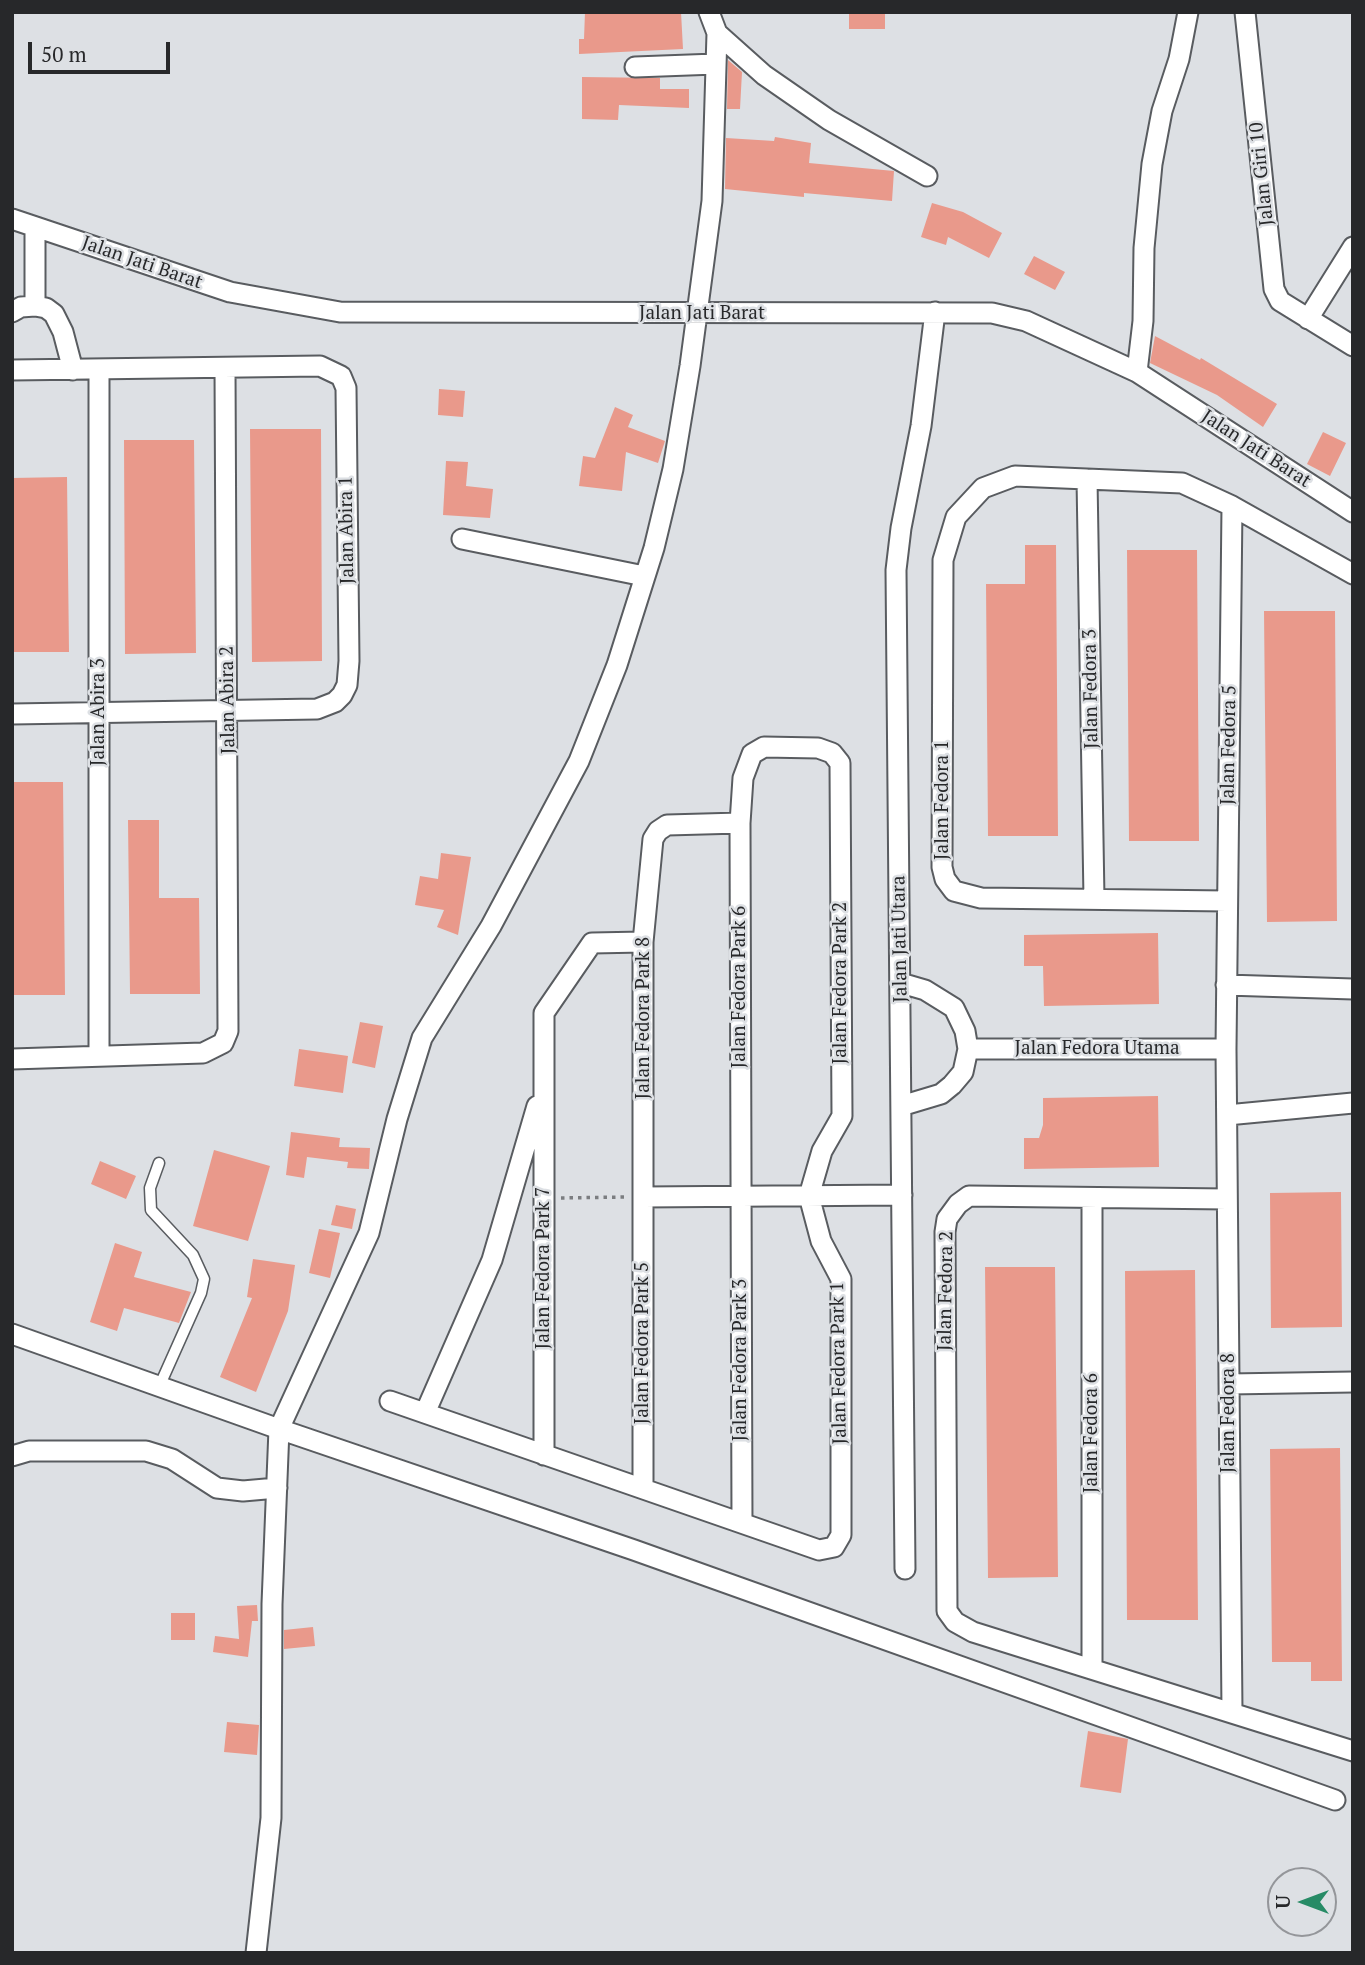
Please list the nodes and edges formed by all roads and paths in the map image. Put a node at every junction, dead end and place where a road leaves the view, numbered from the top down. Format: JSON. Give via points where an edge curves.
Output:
{"nodes":[{"id":1,"x":709,"y":12,"type":"edge"},
{"id":2,"x":1188,"y":12,"type":"edge"},
{"id":3,"x":1245,"y":12,"type":"edge"},
{"id":4,"x":717,"y":33,"type":"junction"},
{"id":5,"x":716,"y":64,"type":"junction"},
{"id":6,"x":635,"y":67,"type":"dead end"},
{"id":7,"x":927,"y":176,"type":"dead end"},
{"id":8,"x":12,"y":219,"type":"edge"},
{"id":9,"x":35,"y":227,"type":"junction"},
{"id":10,"x":1353,"y":247,"type":"edge"},
{"id":11,"x":35,"y":306,"type":"junction"},
{"id":12,"x":12,"y":312,"type":"edge"},
{"id":13,"x":935,"y":312,"type":"junction"},
{"id":14,"x":698,"y":314,"type":"junction"},
{"id":15,"x":1308,"y":319,"type":"junction"},
{"id":16,"x":1353,"y":346,"type":"edge"},
{"id":17,"x":225,"y":368,"type":"junction"},
{"id":18,"x":12,"y":370,"type":"edge"},
{"id":19,"x":73,"y":370,"type":"junction"},
{"id":20,"x":99,"y":370,"type":"junction"},
{"id":21,"x":1137,"y":372,"type":"junction"},
{"id":22,"x":1087,"y":479,"type":"junction"},
{"id":23,"x":1232,"y":506,"type":"junction"},
{"id":24,"x":1353,"y":512,"type":"edge"},
{"id":25,"x":462,"y":538,"type":"dead end"},
{"id":26,"x":1353,"y":574,"type":"edge"},
{"id":27,"x":643,"y":576,"type":"junction"},
{"id":28,"x":229,"y":712,"type":"junction"},
{"id":29,"x":99,"y":713,"type":"junction"},
{"id":30,"x":12,"y":714,"type":"edge"},
{"id":31,"x":743,"y":778,"type":"joint"},
{"id":32,"x":740,"y":823,"type":"junction"},
{"id":33,"x":1094,"y":900,"type":"junction"},
{"id":34,"x":1227,"y":901,"type":"junction"},
{"id":35,"x":643,"y":942,"type":"junction"},
{"id":36,"x":901,"y":983,"type":"junction"},
{"id":37,"x":1226,"y":985,"type":"junction"},
{"id":38,"x":1353,"y":989,"type":"edge"},
{"id":39,"x":968,"y":1049,"type":"junction"},
{"id":40,"x":1226,"y":1049,"type":"junction"},
{"id":41,"x":99,"y":1054,"type":"junction"},
{"id":42,"x":12,"y":1059,"type":"edge"},
{"id":43,"x":544,"y":1082,"type":"junction"},
{"id":44,"x":1353,"y":1103,"type":"edge"},
{"id":45,"x":901,"y":1107,"type":"junction"},
{"id":46,"x":1227,"y":1115,"type":"junction"},
{"id":47,"x":159,"y":1163,"type":"dead end"},
{"id":48,"x":902,"y":1195,"type":"junction"},
{"id":49,"x":809,"y":1196,"type":"junction"},
{"id":50,"x":643,"y":1197,"type":"junction"},
{"id":51,"x":741,"y":1197,"type":"junction"},
{"id":52,"x":544,"y":1198,"type":"junction"},
{"id":53,"x":1092,"y":1198,"type":"junction"},
{"id":54,"x":1227,"y":1199,"type":"junction"},
{"id":55,"x":12,"y":1334,"type":"edge"},
{"id":56,"x":1353,"y":1382,"type":"edge"},
{"id":57,"x":1229,"y":1384,"type":"junction"},
{"id":58,"x":159,"y":1387,"type":"junction"},
{"id":59,"x":390,"y":1401,"type":"dead end"},
{"id":60,"x":425,"y":1413,"type":"junction"},
{"id":61,"x":279,"y":1429,"type":"junction"},
{"id":62,"x":544,"y":1455,"type":"junction"},
{"id":63,"x":12,"y":1456,"type":"edge"},
{"id":64,"x":277,"y":1488,"type":"junction"},
{"id":65,"x":643,"y":1488,"type":"junction"},
{"id":66,"x":742,"y":1523,"type":"junction"},
{"id":67,"x":905,"y":1570,"type":"dead end"},
{"id":68,"x":1092,"y":1668,"type":"junction"},
{"id":69,"x":1232,"y":1711,"type":"junction"},
{"id":70,"x":1353,"y":1751,"type":"edge"},
{"id":71,"x":1335,"y":1800,"type":"dead end"},
{"id":72,"x":256,"y":1953,"type":"edge"}],
"edges":[{"from":1,"to":4,"type":"street"},
{"from":2,"to":21,"type":"street","via":[[1152,164]]},
{"from":3,"to":15,"type":"street","name":"Jalan Giri 10","via":[[1274,289],[1280,301]]},
{"from":4,"to":5,"type":"street"},
{"from":4,"to":7,"type":"street","via":[[764,75],[828,120]]},
{"from":5,"to":6,"type":"street"},
{"from":5,"to":14,"type":"street","via":[[712,201]]},
{"from":8,"to":9,"type":"street","name":"Jalan Jati Barat"},
{"from":9,"to":11,"type":"street"},
{"from":9,"to":14,"type":"street","name":"Jalan Jati Barat","via":[[230,292],[340,312]]},
{"from":10,"to":15,"type":"street"},
{"from":11,"to":12,"type":"street"},
{"from":11,"to":19,"type":"street","via":[[46,308],[60,321]]},
{"from":13,"to":14,"type":"street","name":"Jalan Jati Barat"},
{"from":13,"to":21,"type":"street","name":"Jalan Jati Barat","via":[[992,313],[1026,321]]},
{"from":13,"to":36,"type":"street","name":"Jalan Jati Utara","via":[[896,570]]},
{"from":14,"to":27,"type":"street","via":[[673,469]]},
{"from":15,"to":16,"type":"street","name":"Jalan Giri 10"},
{"from":17,"to":20,"type":"street"},
{"from":17,"to":28,"type":"street","name":"Jalan Abira 2"},
{"from":17,"to":28,"type":"street","name":"Jalan Abira 1","via":[[320,366],[341,376],[346,388],[347,685],[335,702],[317,709]]},
{"from":18,"to":19,"type":"street"},
{"from":19,"to":20,"type":"street"},
{"from":20,"to":29,"type":"street","name":"Jalan Abira 3"},
{"from":21,"to":24,"type":"street","name":"Jalan Jati Barat"},
{"from":22,"to":23,"type":"street","via":[[1182,483]]},
{"from":22,"to":33,"type":"street","name":"Jalan Fedora 3"},
{"from":22,"to":33,"type":"street","name":"Jalan Fedora 1","via":[[1015,476],[983,488],[956,517],[943,559],[942,867],[954,891],[981,898]]},
{"from":23,"to":26,"type":"street"},
{"from":23,"to":34,"type":"street","name":"Jalan Fedora 5"},
{"from":25,"to":27,"type":"street"},
{"from":27,"to":61,"type":"street","via":[[617,665],[570,780],[491,926],[422,1038],[369,1233]]},
{"from":28,"to":29,"type":"street"},
{"from":28,"to":41,"type":"street","name":"Jalan Abira 2","via":[[229,1031],[223,1043],[204,1053]]},
{"from":29,"to":30,"type":"street"},
{"from":29,"to":41,"type":"street","name":"Jalan Abira 3"},
{"from":31,"to":32,"type":"street","name":"Jalan Fedora Park 6"},
{"from":31,"to":49,"type":"street","name":"Jalan Fedora Park 2","via":[[752,754],[764,747],[818,748],[832,753],[840,763],[842,1116],[822,1151]]},
{"from":32,"to":35,"type":"street","name":"Jalan Fedora Park 8","via":[[667,825],[658,831],[653,839]]},
{"from":32,"to":51,"type":"street","name":"Jalan Fedora Park 6"},
{"from":33,"to":34,"type":"street","name":"Jalan Fedora 1"},
{"from":34,"to":37,"type":"street","name":"Jalan Fedora 5"},
{"from":35,"to":43,"type":"street","name":"Jalan Fedora Park 7","via":[[592,943],[544,1013]]},
{"from":35,"to":50,"type":"street","name":"Jalan Fedora Park 8"},
{"from":36,"to":39,"type":"street","via":[[925,990],[954,1008]]},
{"from":36,"to":45,"type":"street","name":"Jalan Jati Utara"},
{"from":37,"to":38,"type":"street"},
{"from":37,"to":40,"type":"street","name":"Jalan Fedora 5"},
{"from":39,"to":40,"type":"street","name":"Jalan Fedora Utama"},
{"from":39,"to":45,"type":"street","via":[[963,1072],[953,1086]]},
{"from":40,"to":46,"type":"street","name":"Jalan Fedora 8"},
{"from":41,"to":42,"type":"street"},
{"from":43,"to":52,"type":"street","name":"Jalan Fedora Park 7"},
{"from":43,"to":60,"type":"street","name":"Jalan Fedora Park 7","via":[[492,1260]]},
{"from":44,"to":46,"type":"street"},
{"from":45,"to":48,"type":"street","name":"Jalan Jati Utara"},
{"from":46,"to":54,"type":"street","name":"Jalan Fedora 8"},
{"from":47,"to":58,"type":"lane","via":[[150,1188],[151,1210],[193,1255],[204,1279]]},
{"from":48,"to":49,"type":"street"},
{"from":48,"to":67,"type":"street","name":"Jalan Jati Utara"},
{"from":49,"to":51,"type":"street"},
{"from":49,"to":66,"type":"street","name":"Jalan Fedora Park 1","via":[[821,1241],[841,1279],[841,1535],[834,1547],[820,1550]]},
{"from":50,"to":51,"type":"street"},
{"from":50,"to":52,"type":"path"},
{"from":50,"to":65,"type":"street","name":"Jalan Fedora Park 5"},
{"from":51,"to":66,"type":"street","name":"Jalan Fedora Park 3"},
{"from":52,"to":62,"type":"street","name":"Jalan Fedora Park 7"},
{"from":53,"to":54,"type":"street","name":"Jalan Fedora 2"},
{"from":53,"to":68,"type":"street","name":"Jalan Fedora 6"},
{"from":53,"to":68,"type":"street","name":"Jalan Fedora 2","via":[[969,1196],[947,1219],[945,1232],[947,1611],[955,1622],[973,1632]]},
{"from":54,"to":57,"type":"street","name":"Jalan Fedora 8"},
{"from":55,"to":58,"type":"street"},
{"from":56,"to":57,"type":"street"},
{"from":57,"to":69,"type":"street","name":"Jalan Fedora 8"},
{"from":58,"to":61,"type":"street"},
{"from":59,"to":60,"type":"street"},
{"from":60,"to":62,"type":"street"},
{"from":61,"to":64,"type":"street"},
{"from":61,"to":71,"type":"street"},
{"from":62,"to":65,"type":"street"},
{"from":63,"to":64,"type":"street","via":[[29,1451],[146,1451],[172,1459],[217,1488]]},
{"from":64,"to":72,"type":"street","via":[[271,1818]]},
{"from":65,"to":66,"type":"street"},
{"from":68,"to":69,"type":"street"},
{"from":69,"to":70,"type":"street"}]}
